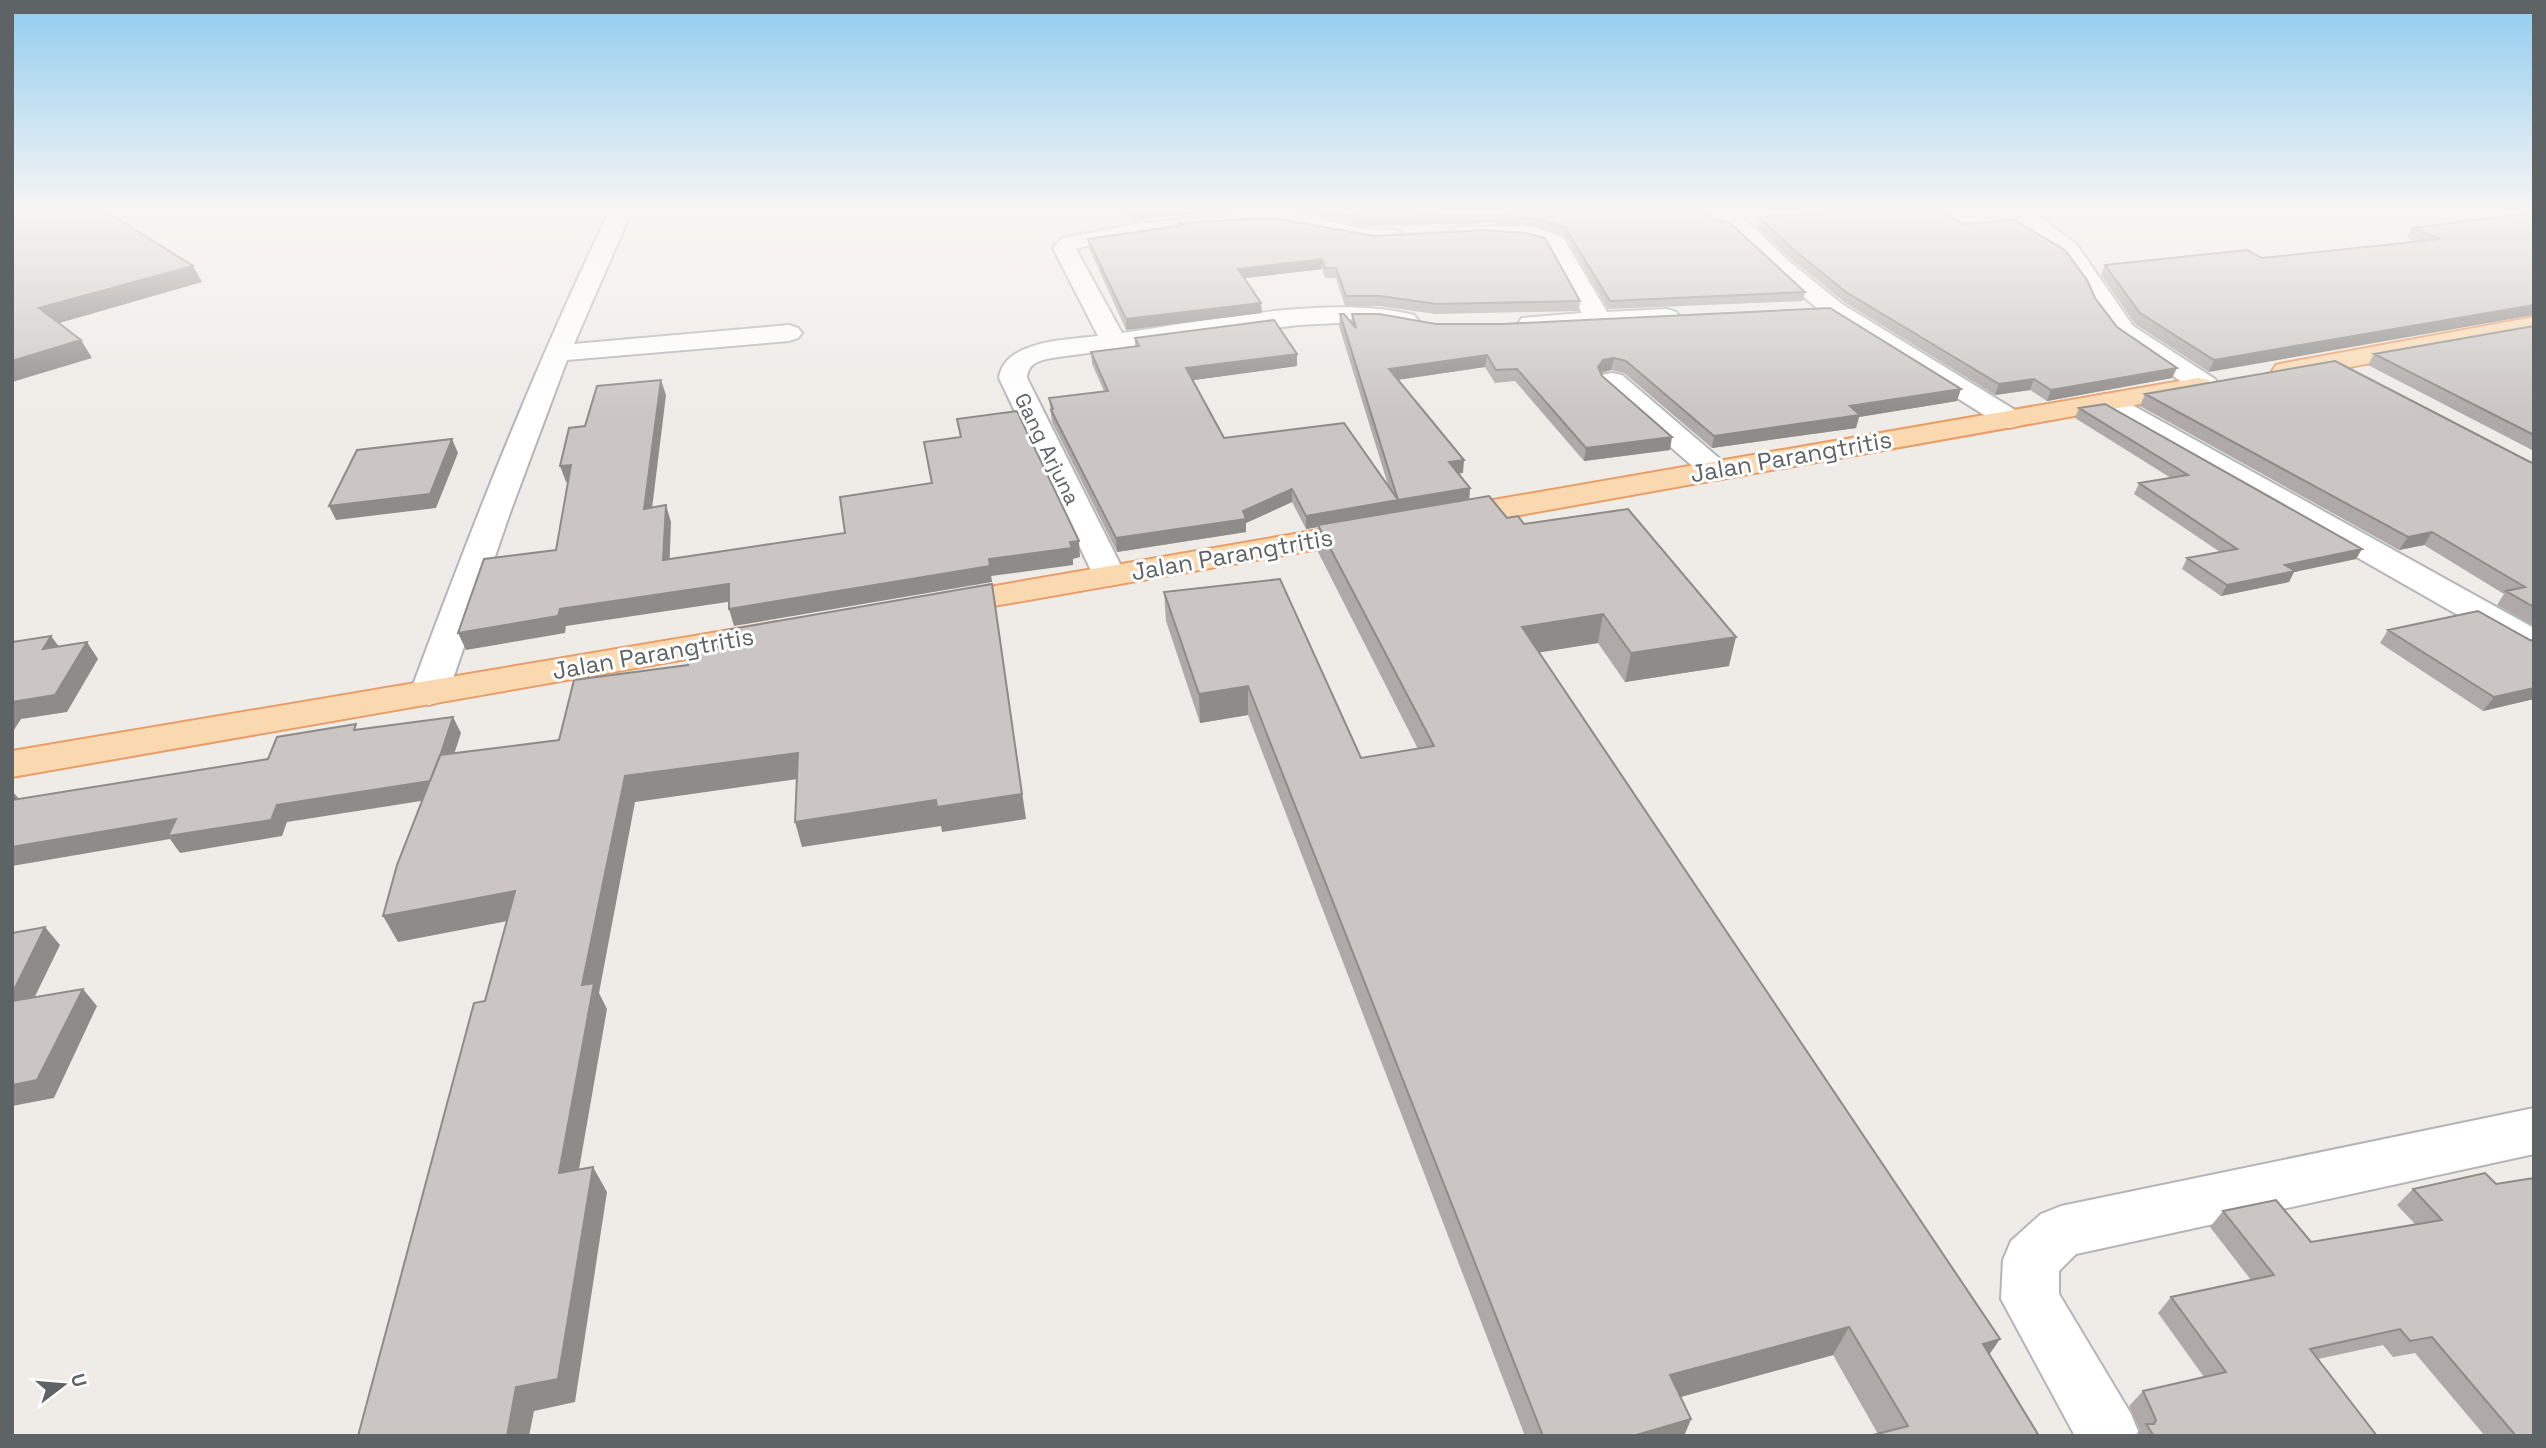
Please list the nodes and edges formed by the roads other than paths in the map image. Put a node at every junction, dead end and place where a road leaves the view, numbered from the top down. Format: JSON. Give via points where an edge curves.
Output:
{"nodes":[{"id":1,"x":588,"y":278,"type":"edge"},
{"id":2,"x":1080,"y":278,"type":"edge"},
{"id":3,"x":1575,"y":278,"type":"edge"},
{"id":4,"x":1795,"y":278,"type":"edge"},
{"id":5,"x":2089,"y":278,"type":"edge"},
{"id":6,"x":1833,"y":309,"type":"junction"},
{"id":7,"x":1794,"y":312,"type":"edge"},
{"id":8,"x":1691,"y":316,"type":"edge"},
{"id":9,"x":1598,"y":319,"type":"junction"},
{"id":10,"x":1435,"y":325,"type":"edge"},
{"id":11,"x":1502,"y":325,"type":"edge"},
{"id":12,"x":2534,"y":325,"type":"edge"},
{"id":13,"x":789,"y":333,"type":"dead end"},
{"id":14,"x":1114,"y":342,"type":"junction"},
{"id":15,"x":558,"y":353,"type":"junction"},
{"id":16,"x":2335,"y":362,"type":"junction"},
{"id":17,"x":2231,"y":380,"type":"junction"},
{"id":18,"x":2370,"y":380,"type":"edge"},
{"id":19,"x":1612,"y":382,"type":"edge"},
{"id":20,"x":2106,"y":402,"type":"junction"},
{"id":21,"x":2010,"y":419,"type":"junction"},
{"id":22,"x":1716,"y":471,"type":"junction"},
{"id":23,"x":1109,"y":576,"type":"junction"},
{"id":24,"x":919,"y":609,"type":"edge"},
{"id":25,"x":811,"y":627,"type":"edge"},
{"id":26,"x":2534,"y":643,"type":"edge"},
{"id":27,"x":429,"y":693,"type":"junction"},
{"id":28,"x":12,"y":764,"type":"edge"},
{"id":29,"x":2534,"y":1131,"type":"edge"},
{"id":30,"x":2109,"y":1436,"type":"edge"}],
"edges":[{"from":1,"to":15,"type":"street"},
{"from":2,"to":14,"type":"street"},
{"from":3,"to":9,"type":"street"},
{"from":4,"to":6,"type":"street"},
{"from":5,"to":17,"type":"street","via":[[2124,331]]},
{"from":6,"to":7,"type":"street"},
{"from":6,"to":21,"type":"street"},
{"from":8,"to":9,"type":"street"},
{"from":9,"to":11,"type":"street"},
{"from":10,"to":14,"type":"street","name":"Gang Arjuna","via":[[1379,316],[1308,317]]},
{"from":12,"to":16,"type":"main road","name":"Jalan Parangtritis"},
{"from":13,"to":15,"type":"street"},
{"from":14,"to":23,"type":"street","name":"Gang Arjuna","via":[[1037,352],[1014,368],[1013,378]]},
{"from":15,"to":27,"type":"street","via":[[508,472]]},
{"from":16,"to":17,"type":"main road","name":"Jalan Parangtritis"},
{"from":16,"to":18,"type":"street"},
{"from":17,"to":20,"type":"main road","name":"Jalan Parangtritis"},
{"from":19,"to":22,"type":"street"},
{"from":20,"to":21,"type":"main road","name":"Jalan Parangtritis"},
{"from":20,"to":26,"type":"street"},
{"from":21,"to":22,"type":"main road","name":"Jalan Parangtritis"},
{"from":22,"to":23,"type":"main road","name":"Jalan Parangtritis"},
{"from":23,"to":24,"type":"main road","name":"Jalan Parangtritis"},
{"from":25,"to":27,"type":"main road","name":"Jalan Parangtritis"},
{"from":27,"to":28,"type":"main road","name":"Jalan Parangtritis"},
{"from":29,"to":30,"type":"street","via":[[2061,1232],[2031,1260],[2030,1299]]}]}
